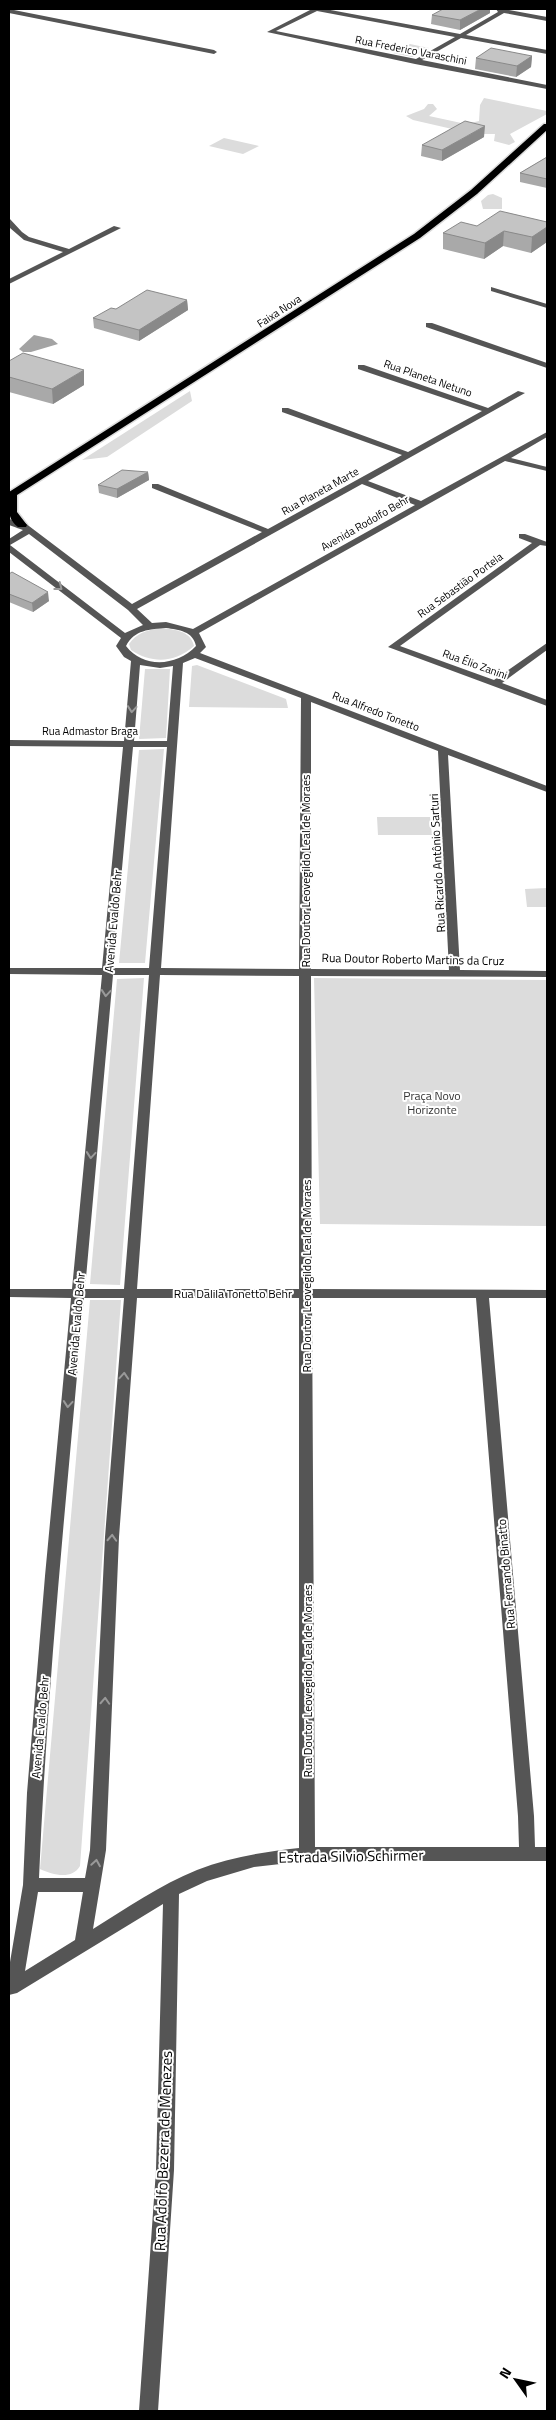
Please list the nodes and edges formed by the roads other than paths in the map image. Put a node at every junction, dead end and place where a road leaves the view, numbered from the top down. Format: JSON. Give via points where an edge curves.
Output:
{"nodes":[{"id":1,"x":317,"y":9,"type":"edge"},
{"id":2,"x":490,"y":9,"type":"edge"},
{"id":3,"x":505,"y":10,"type":"edge"},
{"id":4,"x":9,"y":11,"type":"edge"},
{"id":5,"x":547,"y":19,"type":"edge"},
{"id":6,"x":460,"y":36,"type":"junction"},
{"id":7,"x":214,"y":52,"type":"dead end"},
{"id":8,"x":547,"y":52,"type":"edge"},
{"id":9,"x":415,"y":62,"type":"junction"},
{"id":10,"x":547,"y":87,"type":"edge"},
{"id":11,"x":547,"y":126,"type":"edge"},
{"id":12,"x":9,"y":220,"type":"edge"},
{"id":13,"x":116,"y":228,"type":"dead end"},
{"id":14,"x":17,"y":241,"type":"dead end"},
{"id":15,"x":70,"y":252,"type":"junction"},
{"id":16,"x":56,"y":259,"type":"junction"},
{"id":17,"x":9,"y":282,"type":"edge"},
{"id":18,"x":494,"y":289,"type":"dead end"},
{"id":19,"x":547,"y":306,"type":"edge"},
{"id":20,"x":429,"y":325,"type":"dead end"},
{"id":21,"x":547,"y":366,"type":"edge"},
{"id":22,"x":361,"y":367,"type":"dead end"},
{"id":23,"x":521,"y":393,"type":"dead end"},
{"id":24,"x":285,"y":410,"type":"dead end"},
{"id":25,"x":488,"y":411,"type":"junction"},
{"id":26,"x":547,"y":434,"type":"edge"},
{"id":27,"x":409,"y":455,"type":"junction"},
{"id":28,"x":503,"y":458,"type":"junction"},
{"id":29,"x":547,"y":469,"type":"edge"},
{"id":30,"x":362,"y":481,"type":"junction"},
{"id":31,"x":155,"y":486,"type":"dead end"},
{"id":32,"x":10,"y":495,"type":"edge"},
{"id":33,"x":421,"y":504,"type":"junction"},
{"id":34,"x":9,"y":522,"type":"edge"},
{"id":35,"x":25,"y":528,"type":"junction"},
{"id":36,"x":268,"y":532,"type":"junction"},
{"id":37,"x":522,"y":536,"type":"dead end"},
{"id":38,"x":9,"y":543,"type":"edge"},
{"id":39,"x":543,"y":543,"type":"edge"},
{"id":40,"x":9,"y":548,"type":"edge"},
{"id":41,"x":131,"y":608,"type":"junction"},
{"id":42,"x":149,"y":626,"type":"junction"},
{"id":43,"x":194,"y":632,"type":"junction"},
{"id":44,"x":124,"y":638,"type":"junction"},
{"id":45,"x":547,"y":646,"type":"edge"},
{"id":46,"x":394,"y":647,"type":"joint"},
{"id":47,"x":196,"y":655,"type":"junction"},
{"id":48,"x":136,"y":661,"type":"junction"},
{"id":49,"x":178,"y":663,"type":"junction"},
{"id":50,"x":496,"y":684,"type":"junction"},
{"id":51,"x":306,"y":697,"type":"junction"},
{"id":52,"x":547,"y":703,"type":"edge"},
{"id":53,"x":9,"y":743,"type":"edge"},
{"id":54,"x":129,"y":744,"type":"junction"},
{"id":55,"x":172,"y":744,"type":"junction"},
{"id":56,"x":443,"y":750,"type":"junction"},
{"id":57,"x":547,"y":778,"type":"edge"},
{"id":58,"x":543,"y":788,"type":"edge"},
{"id":59,"x":9,"y":971,"type":"edge"},
{"id":60,"x":108,"y":971,"type":"junction"},
{"id":61,"x":155,"y":971,"type":"junction"},
{"id":62,"x":304,"y":972,"type":"junction"},
{"id":63,"x":455,"y":973,"type":"junction"},
{"id":64,"x":547,"y":974,"type":"edge"},
{"id":65,"x":9,"y":1292,"type":"edge"},
{"id":66,"x":78,"y":1292,"type":"junction"},
{"id":67,"x":131,"y":1293,"type":"junction"},
{"id":68,"x":307,"y":1293,"type":"junction"},
{"id":69,"x":482,"y":1294,"type":"junction"},
{"id":70,"x":547,"y":1294,"type":"edge"},
{"id":71,"x":307,"y":1854,"type":"junction"},
{"id":72,"x":527,"y":1854,"type":"junction"},
{"id":73,"x":547,"y":1854,"type":"edge"},
{"id":74,"x":30,"y":1885,"type":"junction"},
{"id":75,"x":92,"y":1885,"type":"junction"},
{"id":76,"x":171,"y":1890,"type":"junction"},
{"id":77,"x":82,"y":1945,"type":"junction"},
{"id":78,"x":11,"y":1988,"type":"edge"},
{"id":79,"x":148,"y":2411,"type":"edge"}],
"edges":[{"from":1,"to":6,"type":"street"},
{"from":1,"to":9,"type":"street","name":"Rua Frederico Varaschini","via":[[270,32]]},
{"from":2,"to":3,"type":"street"},
{"from":3,"to":5,"type":"street"},
{"from":3,"to":6,"type":"street"},
{"from":4,"to":7,"type":"street"},
{"from":6,"to":8,"type":"street"},
{"from":6,"to":9,"type":"street"},
{"from":9,"to":10,"type":"street","name":"Rua Frederico Varaschini"},
{"from":11,"to":32,"type":"highway","name":"Faixa Nova","via":[[474,192],[417,236]]},
{"from":12,"to":15,"type":"street","via":[[16,232],[28,240]]},
{"from":13,"to":15,"type":"street"},
{"from":14,"to":16,"type":"street"},
{"from":15,"to":16,"type":"street"},
{"from":16,"to":17,"type":"street"},
{"from":18,"to":19,"type":"street"},
{"from":20,"to":21,"type":"street"},
{"from":22,"to":25,"type":"street","name":"Rua Planeta Netuno"},
{"from":23,"to":25,"type":"street","name":"Rua Planeta Marte"},
{"from":24,"to":27,"type":"street"},
{"from":25,"to":27,"type":"street","name":"Rua Planeta Marte"},
{"from":26,"to":28,"type":"street","name":"Avenida Rodolfo Behr"},
{"from":27,"to":30,"type":"street","name":"Rua Planeta Marte"},
{"from":28,"to":29,"type":"street"},
{"from":28,"to":33,"type":"street","name":"Avenida Rodolfo Behr"},
{"from":30,"to":33,"type":"street"},
{"from":30,"to":36,"type":"street","name":"Rua Planeta Marte"},
{"from":31,"to":36,"type":"street"},
{"from":32,"to":35,"type":"highway","via":[[9,507],[14,520]]},
{"from":33,"to":43,"type":"street","name":"Avenida Rodolfo Behr"},
{"from":34,"to":35,"type":"street"},
{"from":35,"to":38,"type":"street"},
{"from":35,"to":41,"type":"street"},
{"from":36,"to":41,"type":"street","name":"Rua Planeta Marte"},
{"from":37,"to":39,"type":"street"},
{"from":39,"to":46,"type":"street","name":"Rua Sebastião Portela"},
{"from":40,"to":44,"type":"street","one_way":true},
{"from":41,"to":42,"type":"street"},
{"from":42,"to":43,"type":"street","via":[[166,624]]},
{"from":42,"to":44,"type":"street","via":[[134,630]]},
{"from":43,"to":47,"type":"street","via":[[201,647]]},
{"from":44,"to":48,"type":"street","via":[[122,646],[126,654]]},
{"from":45,"to":50,"type":"street"},
{"from":46,"to":50,"type":"street","name":"Rua Élio Zanini"},
{"from":47,"to":49,"type":"street"},
{"from":47,"to":51,"type":"street","name":"Rua Alfredo Tonetto"},
{"from":48,"to":49,"type":"street"},
{"from":48,"to":54,"type":"street","name":"Avenida Evaldo Behr","one_way":true},
{"from":49,"to":55,"type":"street"},
{"from":50,"to":52,"type":"street","name":"Rua Élio Zanini"},
{"from":51,"to":56,"type":"street","name":"Rua Alfredo Tonetto"},
{"from":51,"to":62,"type":"street","name":"Rua Doutor Leovegildo Leal de Moraes"},
{"from":53,"to":54,"type":"street","name":"Rua Admastor Braga"},
{"from":54,"to":55,"type":"street","name":"Rua Admastor Braga"},
{"from":54,"to":60,"type":"street","name":"Avenida Evaldo Behr"},
{"from":55,"to":61,"type":"street"},
{"from":56,"to":58,"type":"street","name":"Rua Alfredo Tonetto"},
{"from":56,"to":63,"type":"street","name":"Rua Ricardo Antônio Sarturi"},
{"from":57,"to":58,"type":"street"},
{"from":59,"to":60,"type":"street","name":"Rua Doutor Roberto Martins da Cruz"},
{"from":60,"to":61,"type":"street","name":"Rua Doutor Roberto Martins da Cruz"},
{"from":60,"to":66,"type":"street","name":"Avenida Evaldo Behr","one_way":true},
{"from":61,"to":62,"type":"street","name":"Rua Doutor Roberto Martins da Cruz"},
{"from":61,"to":67,"type":"street"},
{"from":62,"to":63,"type":"street","name":"Rua Doutor Roberto Martins da Cruz"},
{"from":62,"to":68,"type":"street","name":"Rua Doutor Leovegildo Leal de Moraes"},
{"from":63,"to":64,"type":"street","name":"Rua Doutor Roberto Martins da Cruz"},
{"from":65,"to":66,"type":"street","name":"Rua Dalila Tonetto Behr"},
{"from":66,"to":67,"type":"street","name":"Rua Dalila Tonetto Behr"},
{"from":66,"to":74,"type":"street","name":"Avenida Evaldo Behr","one_way":true,"via":[[52,1576]]},
{"from":67,"to":68,"type":"street","name":"Rua Dalila Tonetto Behr"},
{"from":75,"to":67,"type":"street","one_way":true,"via":[[98,1850],[112,1537]]},
{"from":68,"to":69,"type":"street","name":"Rua Dalila Tonetto Behr"},
{"from":68,"to":71,"type":"street","name":"Rua Doutor Leovegildo Leal de Moraes"},
{"from":69,"to":70,"type":"street","name":"Rua Dalila Tonetto Behr"},
{"from":69,"to":72,"type":"street","name":"Rua Fernando Binatto"},
{"from":71,"to":72,"type":"street","name":"Estrada Silvio Schirmer"},
{"from":71,"to":76,"type":"street","name":"Estrada Silvio Schirmer","via":[[254,1860],[203,1875]]},
{"from":72,"to":73,"type":"street","name":"Estrada Silvio Schirmer"},
{"from":74,"to":75,"type":"street"},
{"from":74,"to":78,"type":"street","name":"Avenida Evaldo Behr"},
{"from":75,"to":77,"type":"street"},
{"from":76,"to":77,"type":"street","name":"Estrada Silvio Schirmer"},
{"from":76,"to":79,"type":"street","name":"Rua Adolfo Bezerra de Menezes","via":[[165,2170]]},
{"from":77,"to":78,"type":"street","name":"Estrada Silvio Schirmer"}]}
